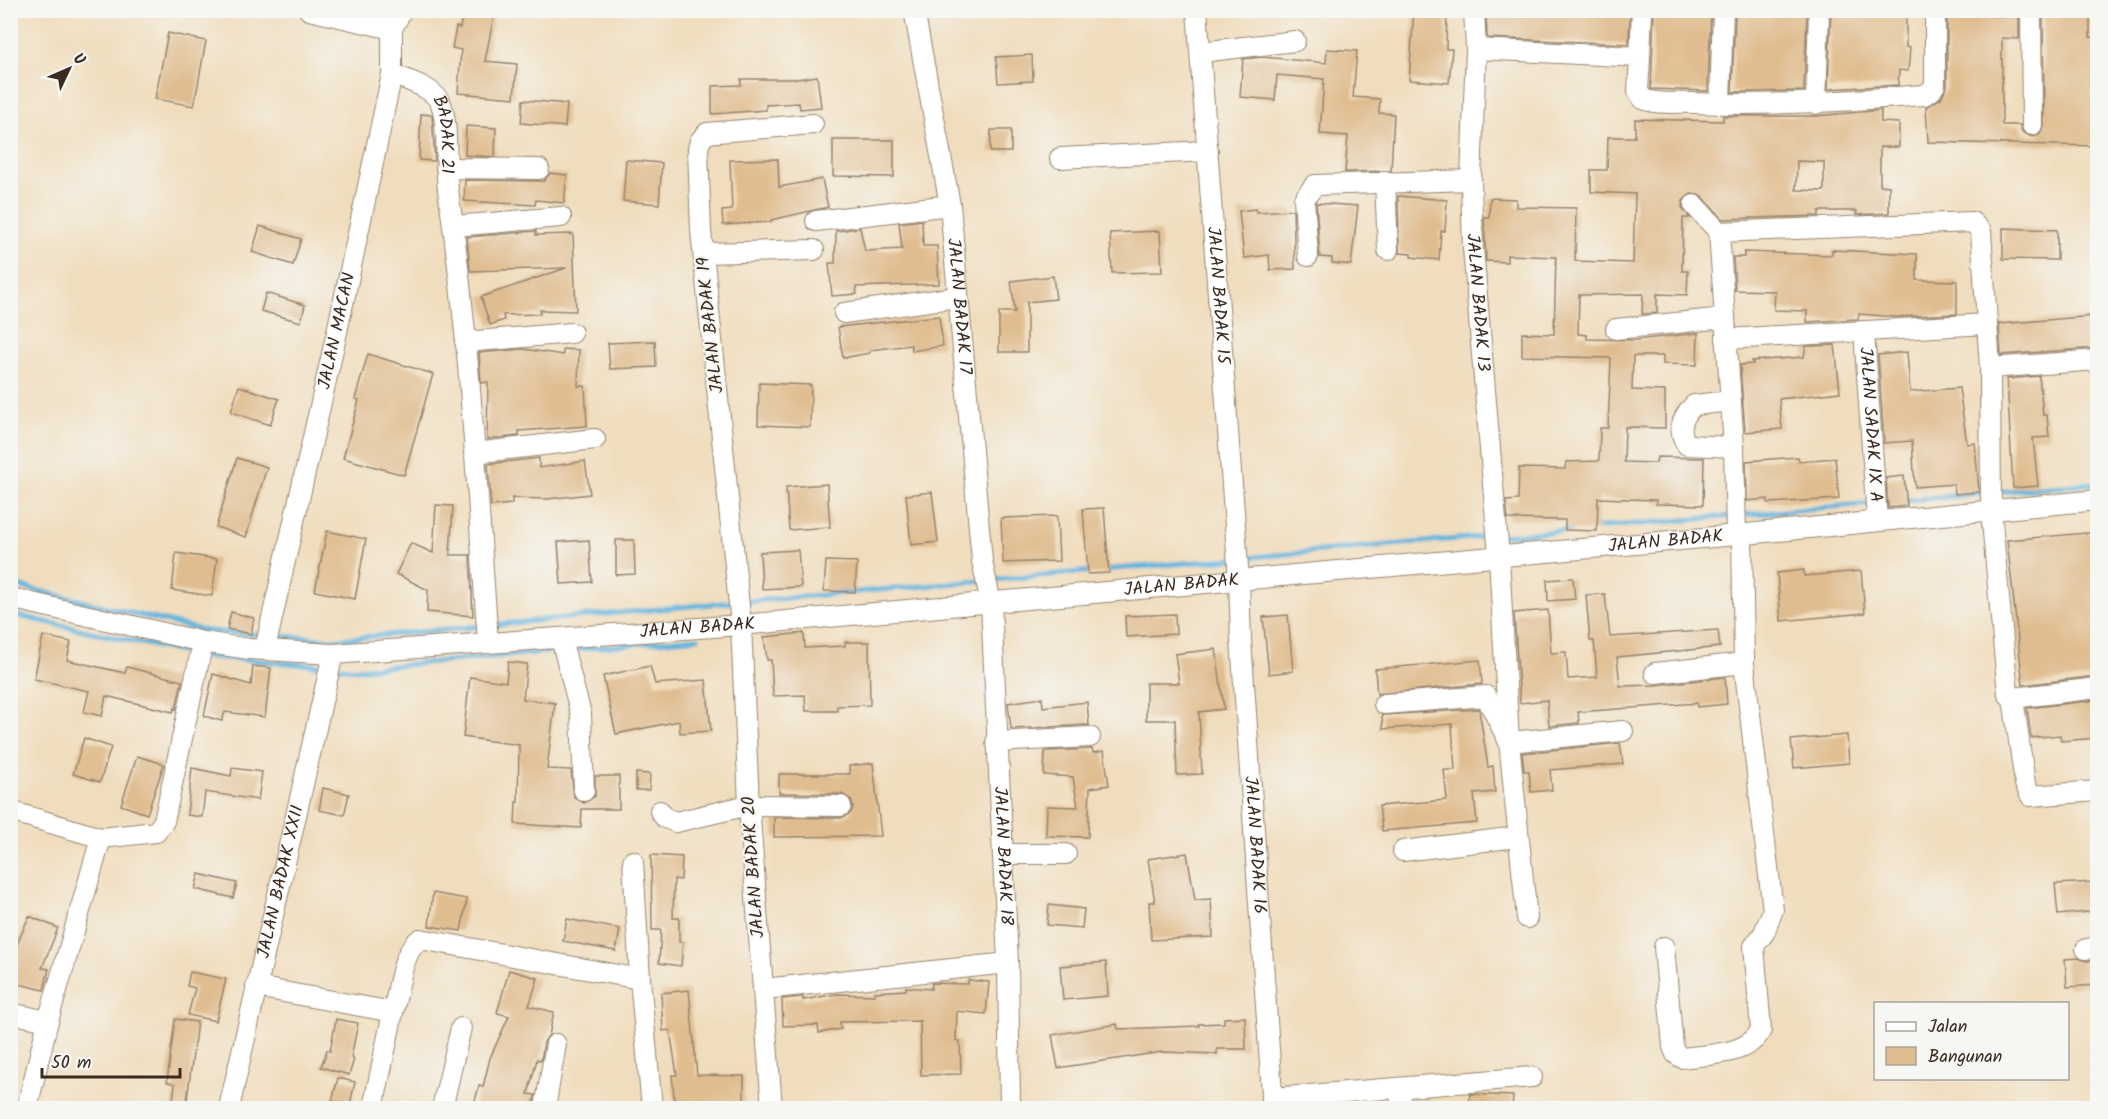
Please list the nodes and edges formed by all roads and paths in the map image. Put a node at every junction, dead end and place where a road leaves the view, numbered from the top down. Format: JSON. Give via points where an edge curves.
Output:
{"nodes":[{"id":1,"x":309,"y":10,"type":"edge"},
{"id":2,"x":402,"y":10,"type":"edge"},
{"id":3,"x":914,"y":10,"type":"edge"},
{"id":4,"x":1197,"y":10,"type":"edge"},
{"id":5,"x":1474,"y":10,"type":"edge"},
{"id":6,"x":1642,"y":10,"type":"edge"},
{"id":7,"x":1723,"y":10,"type":"edge"},
{"id":8,"x":1819,"y":10,"type":"edge"},
{"id":9,"x":1935,"y":10,"type":"edge"},
{"id":10,"x":2031,"y":10,"type":"edge"},
{"id":11,"x":383,"y":27,"type":"junction"},
{"id":12,"x":1295,"y":41,"type":"dead end"},
{"id":13,"x":1476,"y":45,"type":"junction"},
{"id":14,"x":1201,"y":52,"type":"junction"},
{"id":15,"x":1640,"y":57,"type":"junction"},
{"id":16,"x":392,"y":74,"type":"junction"},
{"id":17,"x":1720,"y":104,"type":"junction"},
{"id":18,"x":1816,"y":104,"type":"junction"},
{"id":19,"x":813,"y":124,"type":"dead end"},
{"id":20,"x":2032,"y":125,"type":"dead end"},
{"id":21,"x":1208,"y":151,"type":"junction"},
{"id":22,"x":1060,"y":158,"type":"dead end"},
{"id":23,"x":446,"y":168,"type":"junction"},
{"id":24,"x":539,"y":169,"type":"dead end"},
{"id":25,"x":1471,"y":180,"type":"junction"},
{"id":26,"x":1385,"y":181,"type":"junction"},
{"id":27,"x":950,"y":205,"type":"junction"},
{"id":28,"x":1694,"y":205,"type":"dead end"},
{"id":29,"x":561,"y":218,"type":"dead end"},
{"id":30,"x":816,"y":221,"type":"dead end"},
{"id":31,"x":454,"y":226,"type":"junction"},
{"id":32,"x":1719,"y":232,"type":"junction"},
{"id":33,"x":814,"y":250,"type":"dead end"},
{"id":34,"x":1388,"y":250,"type":"dead end"},
{"id":35,"x":705,"y":253,"type":"junction"},
{"id":36,"x":1308,"y":256,"type":"dead end"},
{"id":37,"x":957,"y":297,"type":"junction"},
{"id":38,"x":844,"y":313,"type":"dead end"},
{"id":39,"x":1725,"y":318,"type":"junction"},
{"id":40,"x":1988,"y":324,"type":"junction"},
{"id":41,"x":1616,"y":329,"type":"dead end"},
{"id":42,"x":1864,"y":331,"type":"junction"},
{"id":43,"x":572,"y":333,"type":"dead end"},
{"id":44,"x":1726,"y":339,"type":"junction"},
{"id":45,"x":465,"y":342,"type":"junction"},
{"id":46,"x":2097,"y":360,"type":"edge"},
{"id":47,"x":1990,"y":368,"type":"junction"},
{"id":48,"x":1731,"y":401,"type":"junction"},
{"id":49,"x":595,"y":439,"type":"dead end"},
{"id":50,"x":1734,"y":447,"type":"junction"},
{"id":51,"x":474,"y":453,"type":"junction"},
{"id":52,"x":2097,"y":500,"type":"edge"},
{"id":53,"x":1991,"y":511,"type":"junction"},
{"id":54,"x":1877,"y":520,"type":"junction"},
{"id":55,"x":1739,"y":535,"type":"junction"},
{"id":56,"x":1499,"y":556,"type":"junction"},
{"id":57,"x":1239,"y":580,"type":"junction"},
{"id":58,"x":10,"y":598,"type":"edge"},
{"id":59,"x":991,"y":603,"type":"junction"},
{"id":60,"x":741,"y":625,"type":"junction"},
{"id":61,"x":561,"y":639,"type":"junction"},
{"id":62,"x":203,"y":642,"type":"junction"},
{"id":63,"x":488,"y":642,"type":"junction"},
{"id":64,"x":265,"y":649,"type":"junction"},
{"id":65,"x":333,"y":654,"type":"junction"},
{"id":66,"x":1744,"y":663,"type":"junction"},
{"id":67,"x":1655,"y":674,"type":"dead end"},
{"id":68,"x":2097,"y":688,"type":"edge"},
{"id":69,"x":2013,"y":698,"type":"junction"},
{"id":70,"x":1384,"y":704,"type":"dead end"},
{"id":71,"x":1623,"y":731,"type":"dead end"},
{"id":72,"x":1090,"y":737,"type":"dead end"},
{"id":73,"x":996,"y":742,"type":"junction"},
{"id":74,"x":1509,"y":742,"type":"junction"},
{"id":75,"x":584,"y":791,"type":"dead end"},
{"id":76,"x":2097,"y":791,"type":"edge"},
{"id":77,"x":749,"y":806,"type":"junction"},
{"id":78,"x":841,"y":806,"type":"dead end"},
{"id":79,"x":10,"y":811,"type":"edge"},
{"id":80,"x":660,"y":811,"type":"dead end"},
{"id":81,"x":1517,"y":837,"type":"junction"},
{"id":82,"x":101,"y":838,"type":"junction"},
{"id":83,"x":1403,"y":851,"type":"dead end"},
{"id":84,"x":1002,"y":854,"type":"junction"},
{"id":85,"x":1066,"y":854,"type":"dead end"},
{"id":86,"x":633,"y":861,"type":"dead end"},
{"id":87,"x":1527,"y":918,"type":"dead end"},
{"id":88,"x":1664,"y":947,"type":"dead end"},
{"id":89,"x":1008,"y":963,"type":"junction"},
{"id":90,"x":640,"y":979,"type":"junction"},
{"id":91,"x":256,"y":987,"type":"junction"},
{"id":92,"x":764,"y":989,"type":"junction"},
{"id":93,"x":393,"y":1012,"type":"junction"},
{"id":94,"x":10,"y":1013,"type":"edge"},
{"id":95,"x":48,"y":1021,"type":"junction"},
{"id":96,"x":461,"y":1028,"type":"dead end"},
{"id":97,"x":556,"y":1044,"type":"dead end"},
{"id":98,"x":1532,"y":1077,"type":"dead end"},
{"id":99,"x":1400,"y":1088,"type":"junction"},
{"id":100,"x":1273,"y":1103,"type":"edge"},
{"id":101,"x":27,"y":1108,"type":"edge"},
{"id":102,"x":229,"y":1108,"type":"edge"},
{"id":103,"x":374,"y":1108,"type":"edge"},
{"id":104,"x":442,"y":1108,"type":"edge"},
{"id":105,"x":545,"y":1108,"type":"edge"},
{"id":106,"x":652,"y":1108,"type":"edge"},
{"id":107,"x":772,"y":1108,"type":"edge"},
{"id":108,"x":1010,"y":1108,"type":"edge"},
{"id":109,"x":1401,"y":1108,"type":"edge"}],
"edges":[{"from":1,"to":11,"type":"street"},
{"from":2,"to":11,"type":"street"},
{"from":3,"to":27,"type":"street","name":"JALAN BADAK 17"},
{"from":4,"to":14,"type":"street","name":"JALAN BADAK 15"},
{"from":5,"to":13,"type":"street","name":"JALAN BADAK 13"},
{"from":6,"to":15,"type":"street"},
{"from":7,"to":17,"type":"street"},
{"from":8,"to":18,"type":"street"},
{"from":9,"to":18,"type":"street","via":[[1935,85],[1931,91],[1924,95]]},
{"from":10,"to":20,"type":"street"},
{"from":11,"to":16,"type":"street","name":"JALAN MACAN"},
{"from":12,"to":14,"type":"street"},
{"from":13,"to":15,"type":"street"},
{"from":13,"to":25,"type":"street","name":"JALAN BADAK 13"},
{"from":14,"to":21,"type":"street","name":"JALAN BADAK 15"},
{"from":15,"to":17,"type":"street","via":[[1638,91],[1643,99]]},
{"from":16,"to":23,"type":"street","name":"BADAK 21","via":[[432,92],[440,102]]},
{"from":16,"to":64,"type":"street","name":"JALAN MACAN"},
{"from":17,"to":18,"type":"street"},
{"from":19,"to":35,"type":"street","name":"JALAN BADAK 19","via":[[707,133],[700,141],[701,231]]},
{"from":21,"to":22,"type":"street"},
{"from":21,"to":57,"type":"street","name":"JALAN BADAK 15"},
{"from":23,"to":24,"type":"street","name":"BADAK 21"},
{"from":23,"to":31,"type":"street"},
{"from":25,"to":26,"type":"street"},
{"from":25,"to":56,"type":"street","name":"JALAN BADAK 13","via":[[1473,248]]},
{"from":26,"to":34,"type":"street"},
{"from":26,"to":36,"type":"street","via":[[1315,185],[1308,191],[1304,199]]},
{"from":27,"to":30,"type":"street"},
{"from":27,"to":37,"type":"street","name":"JALAN BADAK 17"},
{"from":28,"to":32,"type":"street"},
{"from":29,"to":31,"type":"street"},
{"from":31,"to":45,"type":"street"},
{"from":32,"to":39,"type":"street"},
{"from":32,"to":40,"type":"street","via":[[1972,222],[1981,231]]},
{"from":33,"to":35,"type":"street"},
{"from":35,"to":60,"type":"street","name":"JALAN BADAK 19"},
{"from":37,"to":38,"type":"street"},
{"from":37,"to":59,"type":"street","name":"JALAN BADAK 17","via":[[982,561]]},
{"from":39,"to":41,"type":"street"},
{"from":39,"to":44,"type":"street"},
{"from":40,"to":42,"type":"street"},
{"from":40,"to":47,"type":"street"},
{"from":42,"to":44,"type":"street"},
{"from":42,"to":54,"type":"street","name":"JALAN SADAK IX A"},
{"from":43,"to":45,"type":"street"},
{"from":44,"to":48,"type":"street"},
{"from":45,"to":51,"type":"street"},
{"from":46,"to":47,"type":"street"},
{"from":47,"to":53,"type":"street"},
{"from":48,"to":50,"type":"street"},
{"from":48,"to":50,"type":"street","via":[[1694,405],[1681,423],[1687,445]]},
{"from":49,"to":51,"type":"street"},
{"from":50,"to":55,"type":"street"},
{"from":51,"to":63,"type":"street"},
{"from":52,"to":53,"type":"street","name":"JALAN BADAK"},
{"from":53,"to":54,"type":"street","name":"JALAN BADAK"},
{"from":53,"to":69,"type":"street","via":[[2008,694]]},
{"from":54,"to":55,"type":"street","name":"JALAN BADAK"},
{"from":55,"to":56,"type":"street","name":"JALAN BADAK"},
{"from":55,"to":66,"type":"street"},
{"from":56,"to":57,"type":"street","name":"JALAN BADAK"},
{"from":56,"to":74,"type":"street","name":"JALAN BADAK 13"},
{"from":57,"to":59,"type":"street","name":"JALAN BADAK"},
{"from":57,"to":100,"type":"street","name":"JALAN BADAK 16"},
{"from":58,"to":62,"type":"street","name":"JALAN BADAK"},
{"from":59,"to":60,"type":"street","name":"JALAN BADAK"},
{"from":59,"to":73,"type":"street","name":"JALAN BADAK 18"},
{"from":60,"to":61,"type":"street","name":"JALAN BADAK"},
{"from":60,"to":77,"type":"street","name":"JALAN BADAK 20"},
{"from":61,"to":63,"type":"street","name":"JALAN BADAK"},
{"from":61,"to":75,"type":"street","via":[[581,714]]},
{"from":62,"to":64,"type":"street","name":"JALAN BADAK"},
{"from":62,"to":82,"type":"street","via":[[164,821],[156,832],[149,834]]},
{"from":63,"to":65,"type":"street","name":"JALAN BADAK"},
{"from":64,"to":65,"type":"street","name":"JALAN BADAK"},
{"from":65,"to":91,"type":"street","name":"JALAN BADAK XXII"},
{"from":66,"to":67,"type":"street"},
{"from":66,"to":88,"type":"street","via":[[1773,910],[1754,946],[1761,1030],[1757,1038],[1747,1047],[1682,1058],[1676,1054]]},
{"from":68,"to":69,"type":"street"},
{"from":69,"to":76,"type":"street","via":[[2025,784],[2031,796]]},
{"from":70,"to":74,"type":"street","via":[[1486,696]]},
{"from":71,"to":74,"type":"street"},
{"from":72,"to":73,"type":"street"},
{"from":73,"to":84,"type":"street","name":"JALAN BADAK 18"},
{"from":74,"to":81,"type":"street","name":"JALAN BADAK 13"},
{"from":77,"to":78,"type":"street"},
{"from":77,"to":80,"type":"street","via":[[676,822]]},
{"from":77,"to":92,"type":"street","name":"JALAN BADAK 20"},
{"from":79,"to":82,"type":"street"},
{"from":81,"to":83,"type":"street"},
{"from":81,"to":87,"type":"street","name":"JALAN BADAK 13"},
{"from":82,"to":95,"type":"street"},
{"from":84,"to":85,"type":"street"},
{"from":84,"to":89,"type":"street","name":"JALAN BADAK 18"},
{"from":86,"to":90,"type":"street"},
{"from":89,"to":92,"type":"street"},
{"from":89,"to":108,"type":"street","name":"JALAN BADAK 18"},
{"from":90,"to":93,"type":"street","via":[[420,939],[408,955]]},
{"from":90,"to":106,"type":"street"},
{"from":91,"to":93,"type":"street"},
{"from":91,"to":102,"type":"street","name":"JALAN BADAK XXII"},
{"from":92,"to":107,"type":"street","name":"JALAN BADAK 20"},
{"from":93,"to":103,"type":"street"},
{"from":94,"to":95,"type":"street"},
{"from":95,"to":101,"type":"street"},
{"from":96,"to":104,"type":"street"},
{"from":97,"to":105,"type":"street"},
{"from":98,"to":99,"type":"street"},
{"from":99,"to":100,"type":"street"},
{"from":99,"to":109,"type":"street"}]}
